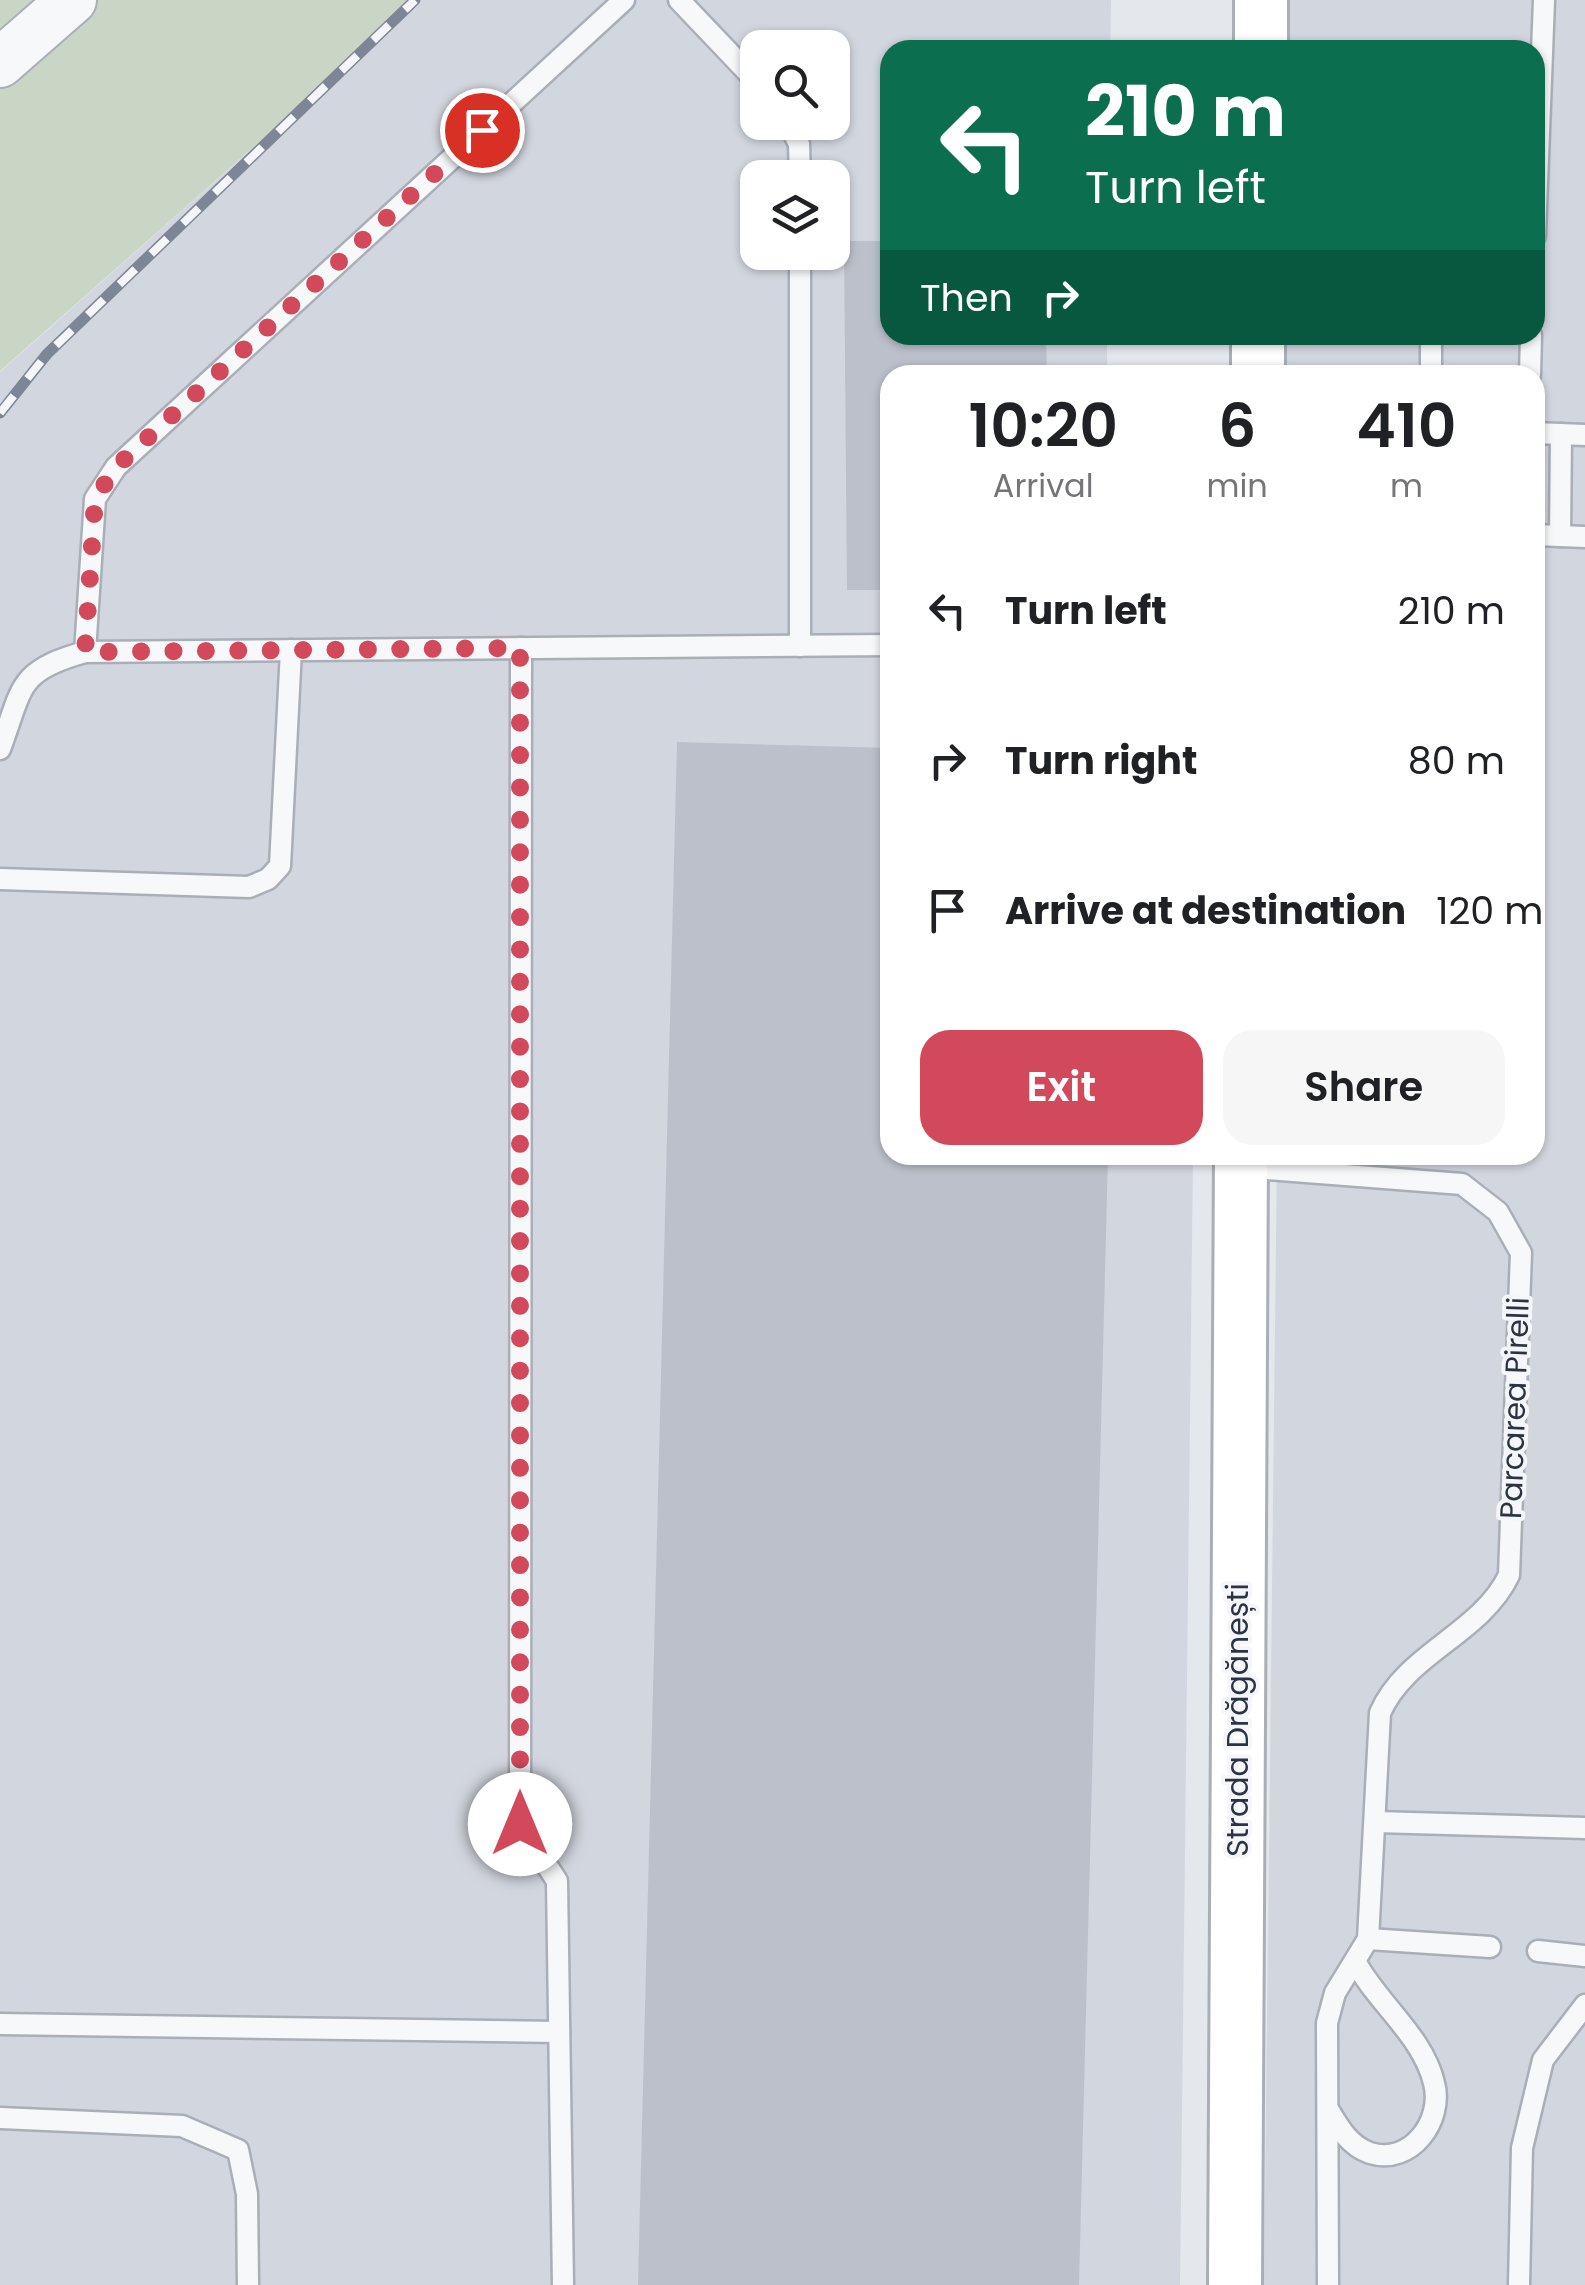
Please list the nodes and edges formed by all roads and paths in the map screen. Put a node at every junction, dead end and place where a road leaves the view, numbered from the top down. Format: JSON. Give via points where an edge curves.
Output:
{"nodes":[{"id":1,"x":72,"y":0,"type":"edge"},
{"id":2,"x":624,"y":0,"type":"edge"},
{"id":3,"x":679,"y":0,"type":"edge"},
{"id":4,"x":1261,"y":0,"type":"edge"},
{"id":5,"x":1544,"y":0,"type":"edge"},
{"id":6,"x":1261,"y":40,"type":"edge"},
{"id":7,"x":1542,"y":40,"type":"edge"},
{"id":8,"x":0,"y":63,"type":"edge"},
{"id":9,"x":740,"y":64,"type":"edge"},
{"id":10,"x":800,"y":270,"type":"edge"},
{"id":11,"x":1545,"y":433,"type":"edge"},
{"id":12,"x":1561,"y":434,"type":"junction"},
{"id":13,"x":1585,"y":434,"type":"edge"},
{"id":14,"x":1545,"y":535,"type":"edge"},
{"id":15,"x":1560,"y":536,"type":"junction"},
{"id":16,"x":1585,"y":537,"type":"edge"},
{"id":17,"x":880,"y":645,"type":"edge"},
{"id":18,"x":800,"y":646,"type":"junction"},
{"id":19,"x":520,"y":648,"type":"junction"},
{"id":20,"x":291,"y":650,"type":"junction"},
{"id":21,"x":85,"y":652,"type":"junction"},
{"id":22,"x":0,"y":750,"type":"edge"},
{"id":23,"x":0,"y":879,"type":"edge"},
{"id":24,"x":1241,"y":1165,"type":"edge"},
{"id":25,"x":1279,"y":1165,"type":"edge"},
{"id":26,"x":1376,"y":1822,"type":"junction"},
{"id":27,"x":1585,"y":1828,"type":"edge"},
{"id":28,"x":1368,"y":1939,"type":"junction"},
{"id":29,"x":1490,"y":1947,"type":"dead end"},
{"id":30,"x":1538,"y":1952,"type":"dead end"},
{"id":31,"x":1585,"y":1956,"type":"edge"},
{"id":32,"x":1355,"y":1961,"type":"junction"},
{"id":33,"x":1585,"y":2005,"type":"edge"},
{"id":34,"x":0,"y":2024,"type":"edge"},
{"id":35,"x":559,"y":2032,"type":"junction"},
{"id":36,"x":1327,"y":2107,"type":"junction"},
{"id":37,"x":0,"y":2118,"type":"edge"},
{"id":38,"x":248,"y":2285,"type":"edge"},
{"id":39,"x":563,"y":2285,"type":"edge"},
{"id":40,"x":1235,"y":2285,"type":"edge"},
{"id":41,"x":1328,"y":2285,"type":"edge"},
{"id":42,"x":1520,"y":2285,"type":"edge"}],
"edges":[{"from":1,"to":8,"type":"street"},
{"from":2,"to":21,"type":"lane","via":[[116,467],[95,499]]},
{"from":3,"to":9,"type":"lane"},
{"from":4,"to":6,"type":"main road"},
{"from":5,"to":7,"type":"lane"},
{"from":10,"to":18,"type":"lane"},
{"from":11,"to":12,"type":"lane"},
{"from":12,"to":13,"type":"lane"},
{"from":12,"to":15,"type":"lane"},
{"from":14,"to":15,"type":"lane"},
{"from":15,"to":16,"type":"lane"},
{"from":17,"to":18,"type":"lane"},
{"from":18,"to":19,"type":"lane"},
{"from":19,"to":20,"type":"lane"},
{"from":19,"to":35,"type":"lane","via":[[520,1824],[557,1881]]},
{"from":20,"to":21,"type":"lane"},
{"from":20,"to":23,"type":"lane","via":[[280,866],[268,879],[249,888]]},
{"from":21,"to":22,"type":"lane","via":[[46,663],[25,682]]},
{"from":24,"to":40,"type":"main road","name":"Strada Drăgănești"},
{"from":25,"to":26,"type":"lane","name":"Parcarea Pirelli","via":[[1462,1184],[1498,1212],[1520,1253],[1509,1575],[1498,1598],[1392,1686],[1380,1713]]},
{"from":26,"to":27,"type":"lane"},
{"from":26,"to":28,"type":"lane","name":"Parcarea Pirelli"},
{"from":28,"to":29,"type":"lane"},
{"from":28,"to":32,"type":"lane","name":"Parcarea Pirelli"},
{"from":30,"to":31,"type":"lane"},
{"from":32,"to":36,"type":"lane","name":"Parcarea Pirelli","via":[[1327,2023]]},
{"from":32,"to":36,"type":"lane","via":[[1424,2057],[1437,2108],[1412,2145],[1390,2154],[1354,2145]]},
{"from":33,"to":42,"type":"lane","via":[[1543,2060],[1522,2148]]},
{"from":34,"to":35,"type":"lane"},
{"from":35,"to":39,"type":"lane"},
{"from":36,"to":41,"type":"lane","name":"Parcarea Pirelli"},
{"from":37,"to":38,"type":"lane","via":[[182,2126],[238,2150],[247,2194]]}]}
